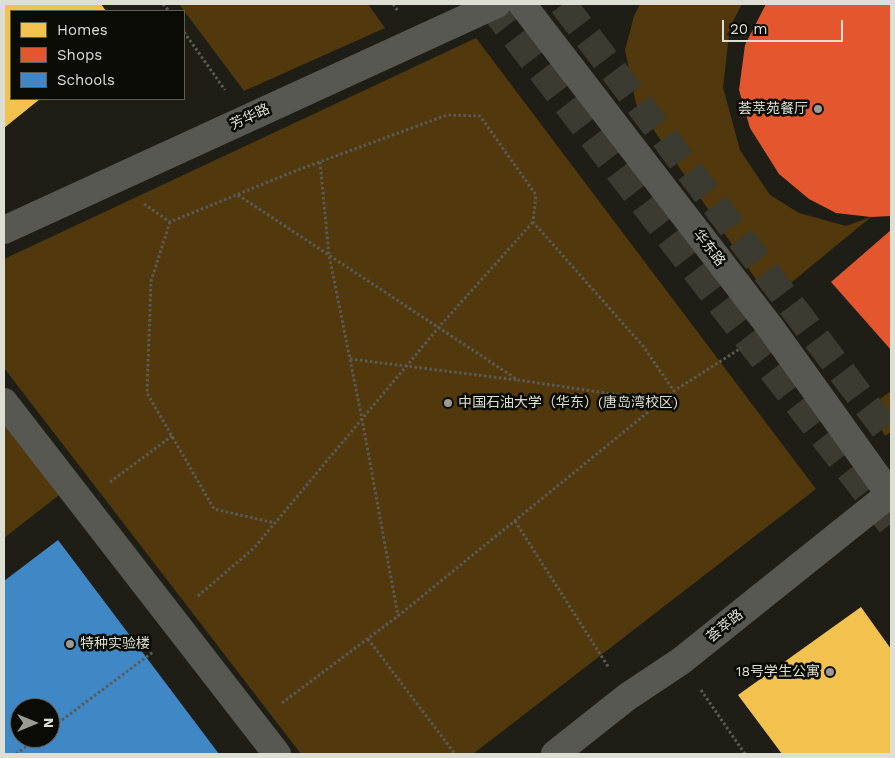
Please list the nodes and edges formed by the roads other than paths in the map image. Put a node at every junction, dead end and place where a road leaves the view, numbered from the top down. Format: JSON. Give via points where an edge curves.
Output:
{"nodes":[{"id":1,"x":497,"y":4,"type":"edge"},
{"id":2,"x":522,"y":4,"type":"edge"},
{"id":3,"x":4,"y":230,"type":"edge"},
{"id":4,"x":4,"y":402,"type":"edge"},
{"id":5,"x":891,"y":494,"type":"edge"},
{"id":6,"x":277,"y":754,"type":"edge"},
{"id":7,"x":555,"y":754,"type":"edge"}],
"edges":[{"from":1,"to":3,"type":"street","name":"芳华路"},
{"from":2,"to":5,"type":"street","name":"华东路","via":[[770,327]]},
{"from":4,"to":6,"type":"street"},
{"from":5,"to":7,"type":"street","name":"荟萃路","via":[[681,661],[628,697]]}]}
